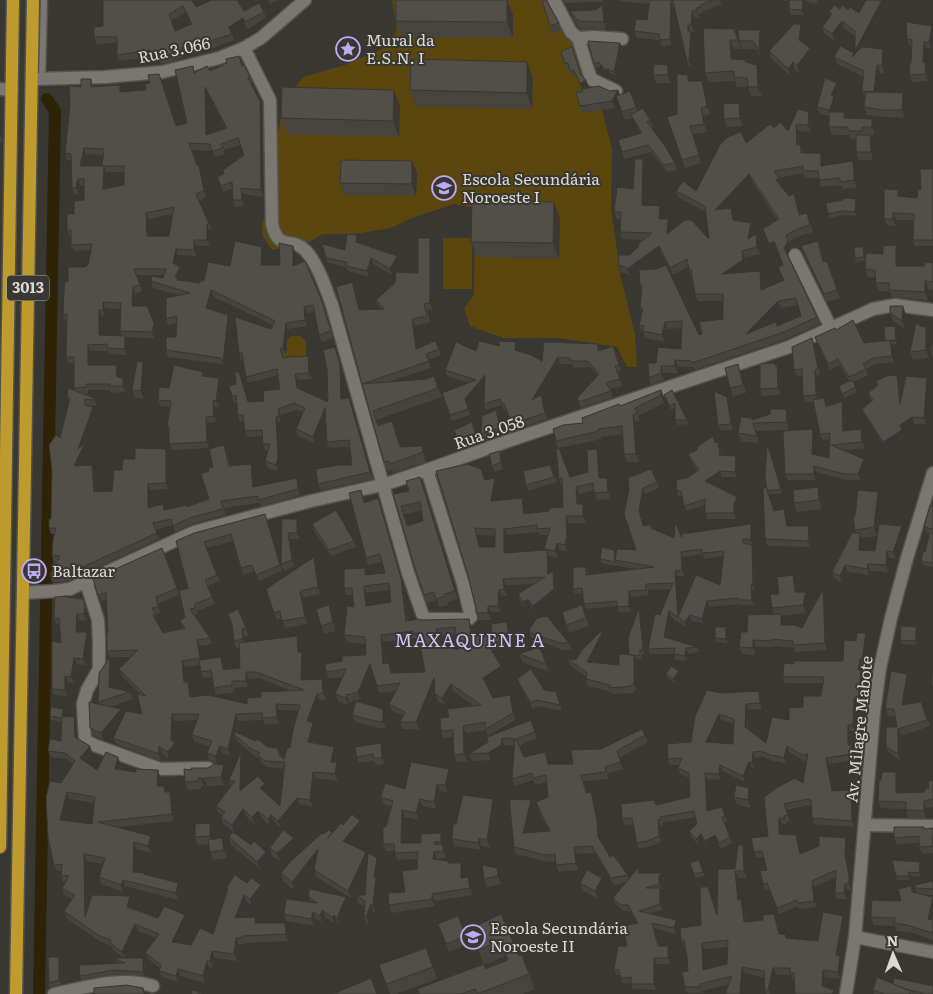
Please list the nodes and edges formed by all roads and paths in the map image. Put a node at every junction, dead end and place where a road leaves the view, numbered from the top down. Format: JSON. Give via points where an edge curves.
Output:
{"nodes":[{"id":1,"x":13,"y":0,"type":"edge"},
{"id":2,"x":33,"y":0,"type":"edge"},
{"id":3,"x":44,"y":0,"type":"edge"},
{"id":4,"x":305,"y":0,"type":"edge"},
{"id":5,"x":561,"y":7,"type":"edge"},
{"id":6,"x":578,"y":38,"type":"junction"},
{"id":7,"x":622,"y":39,"type":"dead end"},
{"id":8,"x":244,"y":48,"type":"junction"},
{"id":9,"x":37,"y":79,"type":"junction"},
{"id":10,"x":6,"y":89,"type":"edge"},
{"id":11,"x":616,"y":91,"type":"edge"},
{"id":12,"x":795,"y":255,"type":"dead end"},
{"id":13,"x":4,"y":284,"type":"edge"},
{"id":14,"x":933,"y":310,"type":"edge"},
{"id":15,"x":831,"y":328,"type":"junction"},
{"id":16,"x":3,"y":449,"type":"edge"},
{"id":17,"x":427,"y":470,"type":"junction"},
{"id":18,"x":932,"y":475,"type":"edge"},
{"id":19,"x":383,"y":484,"type":"junction"},
{"id":20,"x":86,"y":582,"type":"junction"},
{"id":21,"x":23,"y":593,"type":"junction"},
{"id":22,"x":2,"y":622,"type":"edge"},
{"id":23,"x":210,"y":768,"type":"edge"},
{"id":24,"x":865,"y":825,"type":"junction"},
{"id":25,"x":933,"y":826,"type":"edge"},
{"id":26,"x":0,"y":847,"type":"edge"},
{"id":27,"x":855,"y":937,"type":"junction"},
{"id":28,"x":933,"y":952,"type":"edge"},
{"id":29,"x":153,"y":986,"type":"dead end"},
{"id":30,"x":16,"y":994,"type":"edge"},
{"id":31,"x":54,"y":994,"type":"edge"},
{"id":32,"x":846,"y":994,"type":"edge"}],
"edges":[{"from":1,"to":10,"type":"main road","number":"3013"},
{"from":2,"to":9,"type":"main road","number":"3013"},
{"from":3,"to":9,"type":"lane"},
{"from":4,"to":8,"type":"street","name":"Rua 3.066","via":[[261,38]]},
{"from":5,"to":6,"type":"street","via":[[571,32]]},
{"from":6,"to":7,"type":"street"},
{"from":6,"to":11,"type":"street","via":[[591,78]]},
{"from":8,"to":9,"type":"street","name":"Rua 3.066","via":[[219,58],[162,72]]},
{"from":8,"to":19,"type":"street","via":[[270,100],[274,234],[281,242],[302,247],[322,278]]},
{"from":9,"to":21,"type":"main road","number":"3013"},
{"from":10,"to":13,"type":"main road","number":"3013"},
{"from":12,"to":15,"type":"street"},
{"from":13,"to":16,"type":"main road","number":"3013"},
{"from":14,"to":15,"type":"street","name":"Rua 3.058","via":[[895,305],[873,309]]},
{"from":15,"to":17,"type":"street","name":"Rua 3.058","via":[[772,353]]},
{"from":16,"to":22,"type":"main road","number":"3013","via":[[5,584]]},
{"from":17,"to":19,"type":"street","name":"Rua 3.058"},
{"from":17,"to":19,"type":"street","via":[[463,584],[469,619],[423,616]]},
{"from":18,"to":24,"type":"street","name":"Av. Milagre Mabote","via":[[907,558],[880,668]]},
{"from":19,"to":20,"type":"street","name":"Rua 3.058","via":[[194,532]]},
{"from":20,"to":21,"type":"street","name":"Rua 3.058","via":[[54,592]]},
{"from":20,"to":23,"type":"street","via":[[98,620],[99,669],[83,704],[85,740],[160,769]]},
{"from":21,"to":30,"type":"main road"},
{"from":22,"to":26,"type":"main road"},
{"from":24,"to":25,"type":"street"},
{"from":24,"to":27,"type":"street","name":"Av. Milagre Mabote"},
{"from":27,"to":28,"type":"street"},
{"from":27,"to":32,"type":"street","name":"Av. Milagre Mabote"},
{"from":29,"to":31,"type":"street","via":[[121,981]]}]}
